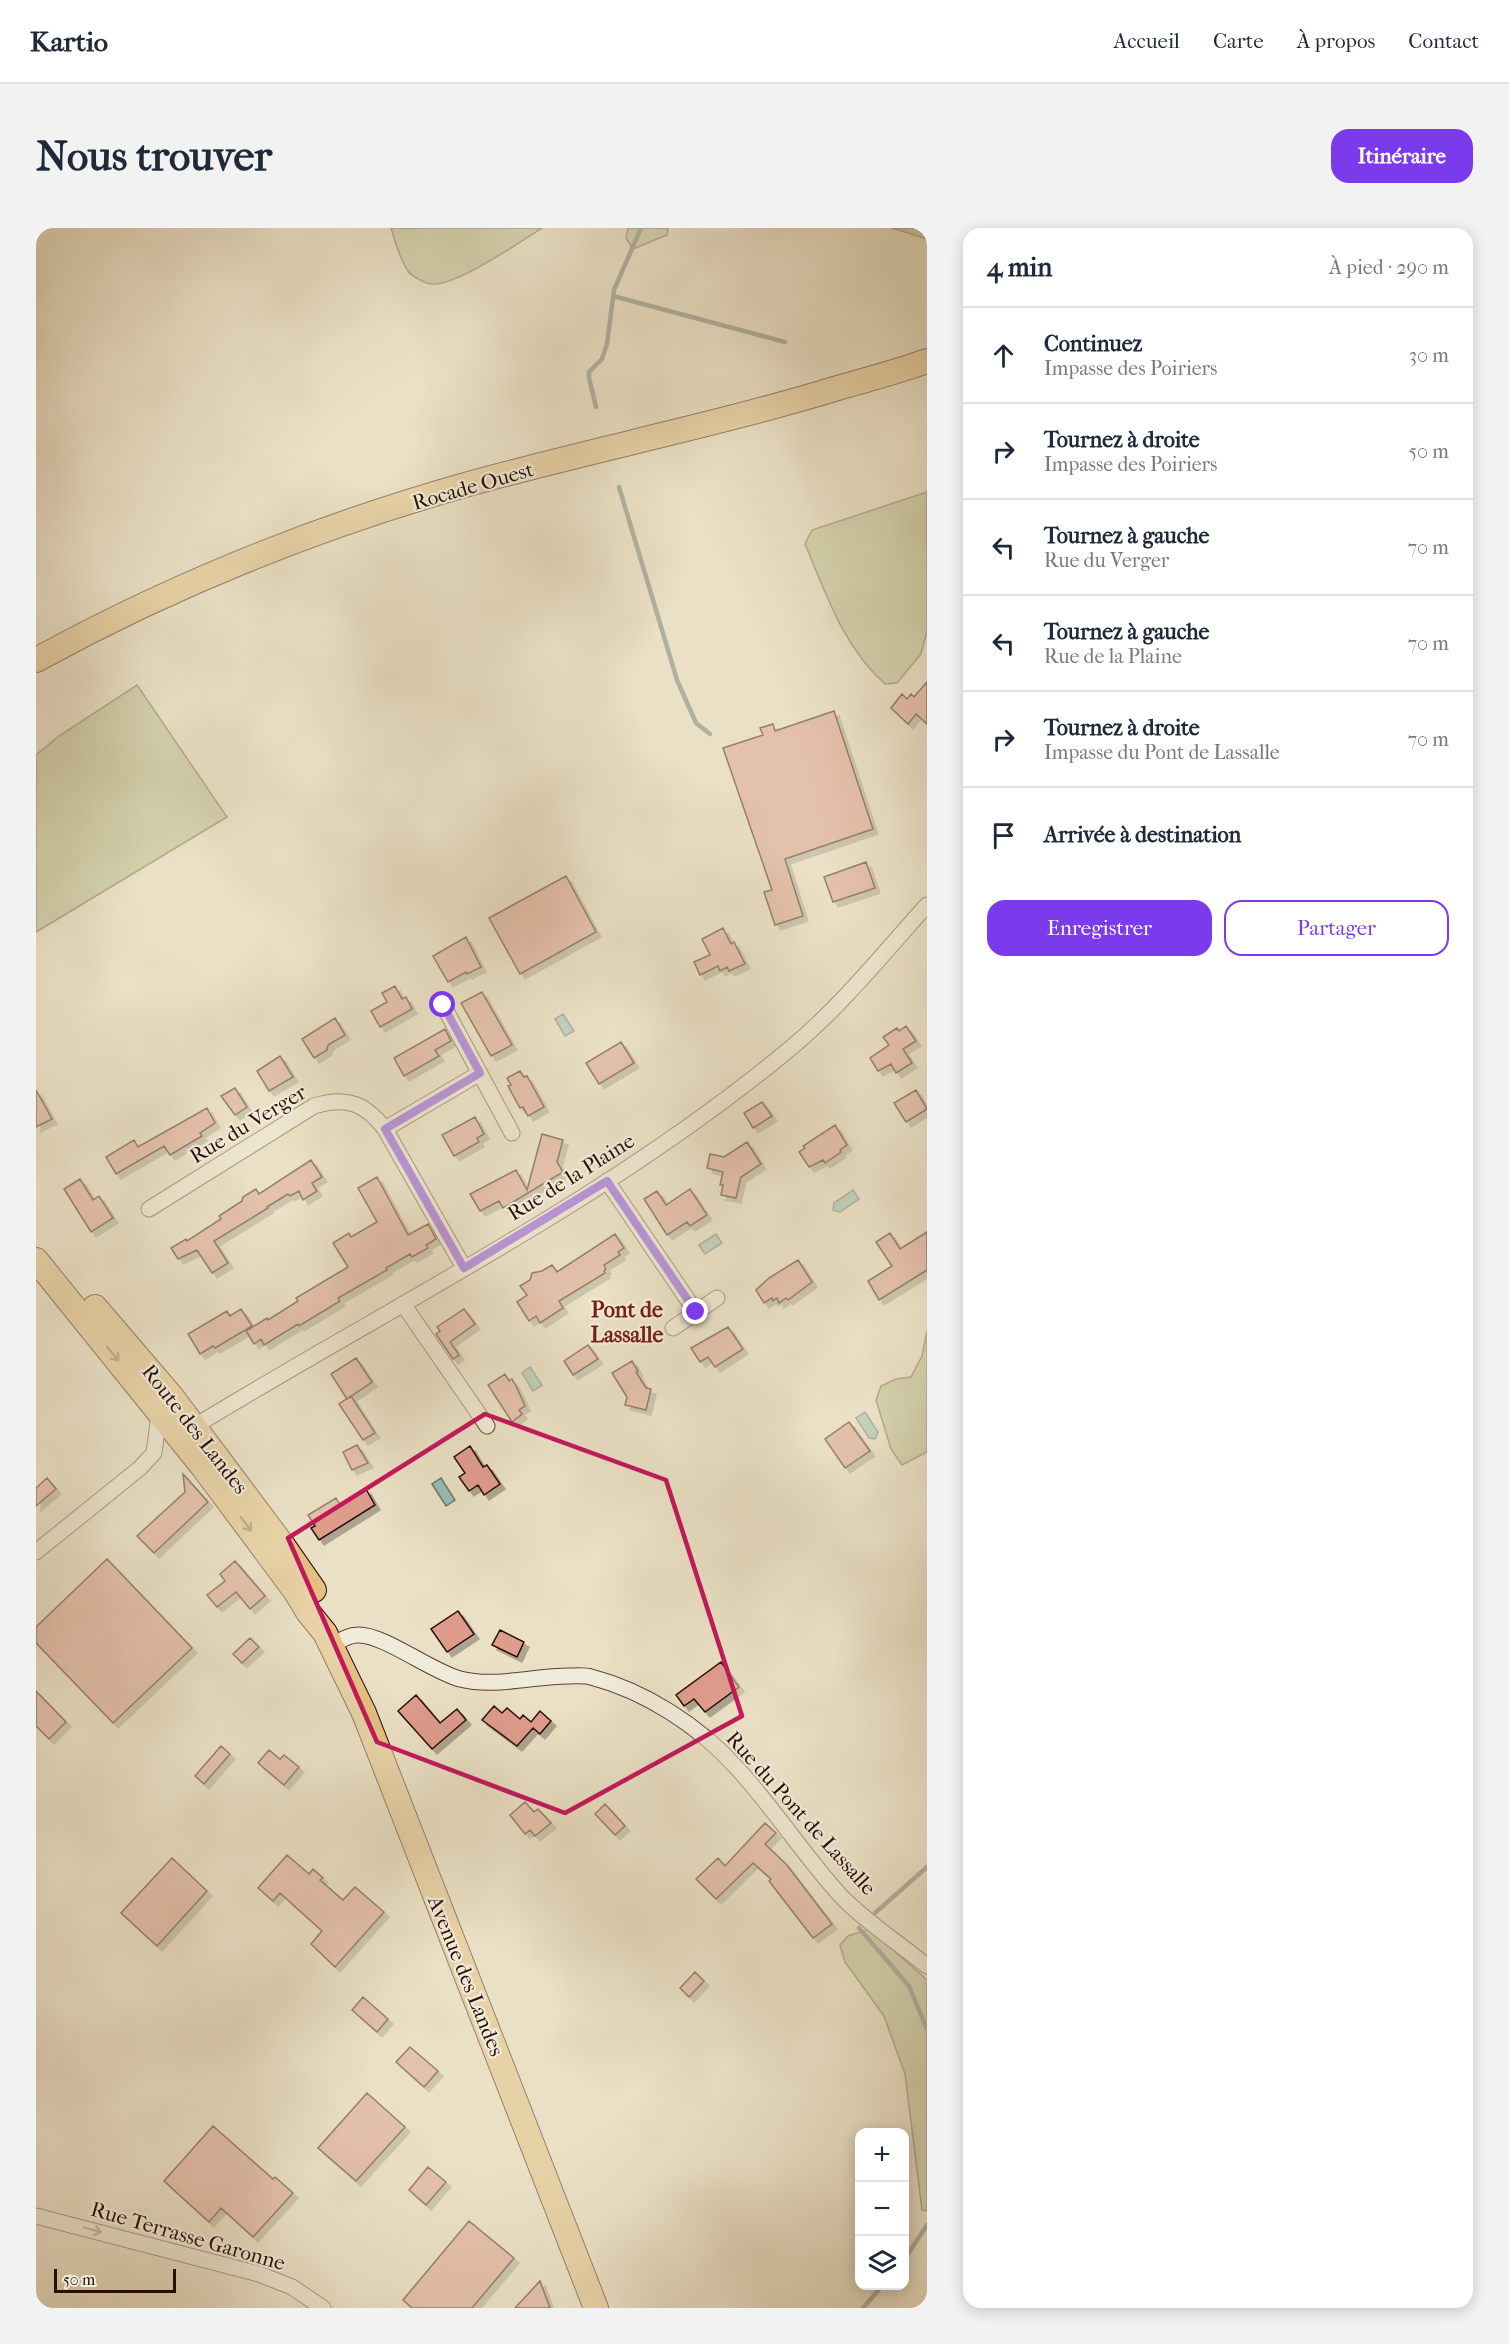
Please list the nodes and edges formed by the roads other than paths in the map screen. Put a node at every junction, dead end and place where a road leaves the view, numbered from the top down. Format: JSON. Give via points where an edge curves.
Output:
{"nodes":[{"id":1,"x":927,"y":361,"type":"edge"},
{"id":2,"x":36,"y":660,"type":"edge"},
{"id":3,"x":927,"y":905,"type":"edge"},
{"id":4,"x":443,"y":1005,"type":"dead end"},
{"id":5,"x":480,"y":1073,"type":"junction"},
{"id":6,"x":385,"y":1129,"type":"junction"},
{"id":7,"x":512,"y":1132,"type":"dead end"},
{"id":8,"x":607,"y":1181,"type":"junction"},
{"id":9,"x":149,"y":1209,"type":"dead end"},
{"id":10,"x":36,"y":1244,"type":"edge"},
{"id":11,"x":36,"y":1260,"type":"edge"},
{"id":12,"x":464,"y":1268,"type":"junction"},
{"id":13,"x":717,"y":1298,"type":"dead end"},
{"id":14,"x":404,"y":1304,"type":"junction"},
{"id":15,"x":696,"y":1312,"type":"junction"},
{"id":16,"x":673,"y":1328,"type":"dead end"},
{"id":17,"x":164,"y":1417,"type":"junction"},
{"id":18,"x":195,"y":1426,"type":"junction"},
{"id":19,"x":487,"y":1426,"type":"dead end"},
{"id":20,"x":36,"y":1552,"type":"edge"},
{"id":21,"x":329,"y":1639,"type":"junction"},
{"id":22,"x":927,"y":1966,"type":"edge"},
{"id":23,"x":36,"y":2216,"type":"edge"},
{"id":24,"x":323,"y":2308,"type":"edge"},
{"id":25,"x":596,"y":2308,"type":"edge"}],
"edges":[{"from":1,"to":2,"type":"main road","name":"Rocade Ouest","via":[[800,400],[465,485],[308,536],[124,615]]},
{"from":3,"to":8,"type":"street","name":"Rue de la Plaine","via":[[846,996],[793,1046]]},
{"from":4,"to":5,"type":"street"},
{"from":5,"to":6,"type":"street"},
{"from":5,"to":7,"type":"street"},
{"from":6,"to":9,"type":"street","name":"Rue du Verger","via":[[365,1108],[347,1102],[314,1106]]},
{"from":6,"to":12,"type":"street","name":"Rue du Verger"},
{"from":8,"to":12,"type":"street","name":"Rue de la Plaine"},
{"from":8,"to":15,"type":"street"},
{"from":10,"to":18,"type":"main road","name":"Route des Landes","via":[[86,1295]]},
{"from":11,"to":17,"type":"main road","name":"Route des Landes","one_way":true},
{"from":12,"to":14,"type":"street","name":"Rue de la Plaine"},
{"from":13,"to":15,"type":"street"},
{"from":14,"to":18,"type":"street","name":"Rue de la Plaine"},
{"from":14,"to":19,"type":"street"},
{"from":15,"to":16,"type":"street"},
{"from":17,"to":18,"type":"street"},
{"from":17,"to":20,"type":"street","via":[[158,1423],[154,1453],[140,1468]]},
{"from":17,"to":21,"type":"main road","name":"Route des Landes","one_way":true},
{"from":18,"to":21,"type":"main road","name":"Route des Landes","via":[[316,1595]]},
{"from":21,"to":22,"type":"street","name":"Rue du Pont de Lassalle","via":[[368,1635],[461,1680],[487,1683],[589,1676],[646,1700],[709,1741],[736,1767],[840,1896]]},
{"from":21,"to":25,"type":"main road","name":"Avenue des Landes","via":[[364,1713]]},
{"from":23,"to":24,"type":"street","name":"Rue Terrasse Garonne","one_way":true,"via":[[259,2274],[292,2287]]}]}
